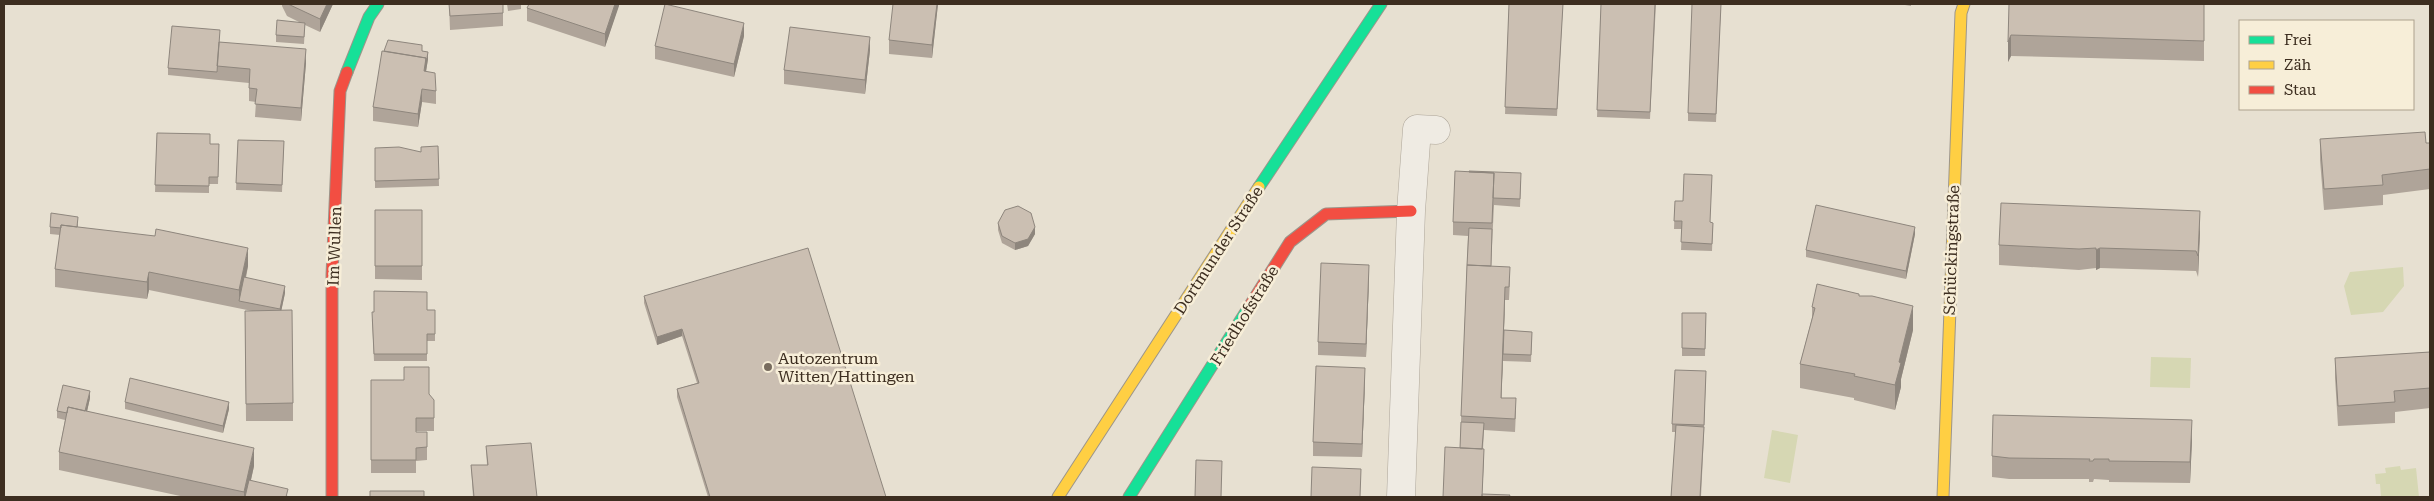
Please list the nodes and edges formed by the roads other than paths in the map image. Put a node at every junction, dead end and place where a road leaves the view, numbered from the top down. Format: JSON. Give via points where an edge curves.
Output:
{"nodes":[{"id":1,"x":378,"y":4,"type":"edge"},
{"id":2,"x":1381,"y":4,"type":"edge"},
{"id":3,"x":1964,"y":4,"type":"edge"},
{"id":4,"x":1436,"y":130,"type":"dead end"},
{"id":5,"x":1411,"y":211,"type":"junction"},
{"id":6,"x":332,"y":497,"type":"edge"},
{"id":7,"x":1058,"y":497,"type":"edge"},
{"id":8,"x":1129,"y":497,"type":"edge"},
{"id":9,"x":1401,"y":497,"type":"edge"},
{"id":10,"x":1943,"y":497,"type":"edge"}],
"edges":[{"from":1,"to":6,"type":"street","name":"Im Wullen","via":[[369,17],[340,91],[332,275]]},
{"from":2,"to":7,"type":"street","name":"Dortmunder Straße","via":[[1250,199]]},
{"from":3,"to":10,"type":"street","name":"Schückingstraße","via":[[1952,220]]},
{"from":4,"to":5,"type":"street","via":[[1417,129]]},
{"from":5,"to":8,"type":"street","name":"Friedhofstraße","via":[[1326,214],[1290,242]]},
{"from":5,"to":9,"type":"street"}]}
